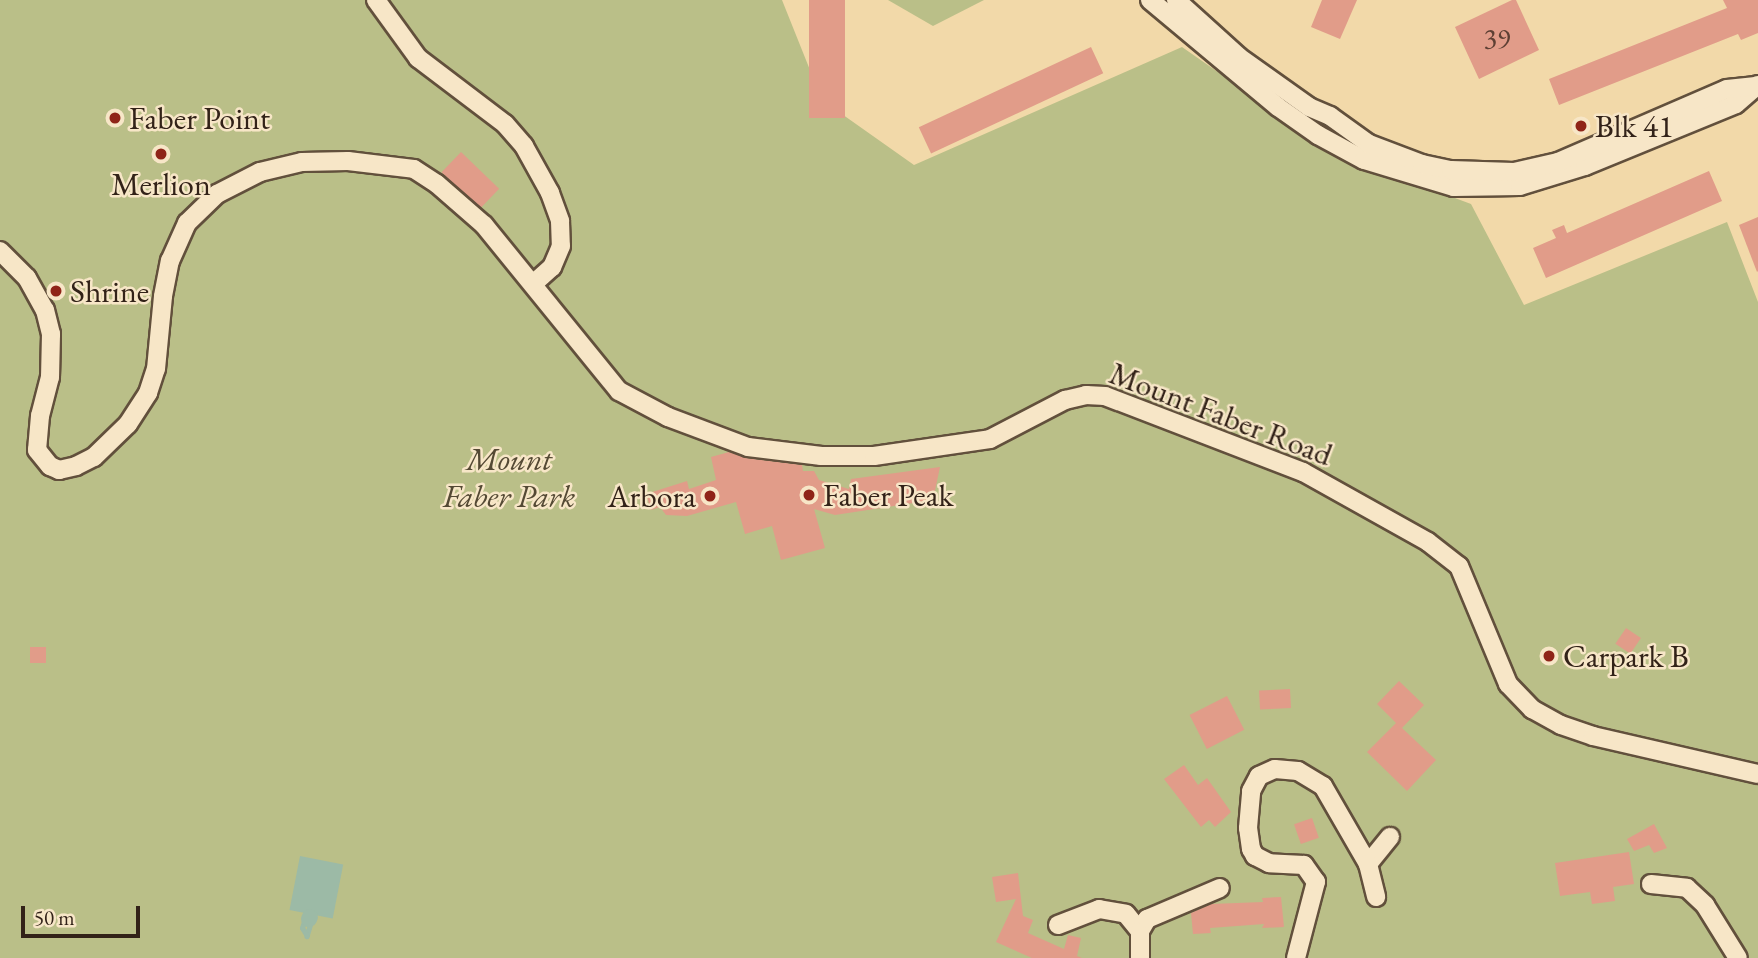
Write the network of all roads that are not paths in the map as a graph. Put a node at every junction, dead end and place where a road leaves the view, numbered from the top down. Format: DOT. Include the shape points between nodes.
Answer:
graph roads {
  1 [pos="376,0"];
  2 [pos="1150,0"];
  3 [pos="1176,0"];
  4 [pos="1757,85"];
  5 [pos="1330,117"];
  6 [pos="1318,135"];
  7 [pos="0,251"];
  8 [pos="534,283"];
  9 [pos="1758,774"];
  10 [pos="1390,837"];
  11 [pos="1368,864"];
  12 [pos="1651,884"];
  13 [pos="1220,888"];
  14 [pos="1376,897"];
  15 [pos="1058,925"];
  16 [pos="1139,931"];
  17 [pos="1140,958"];
  18 [pos="1296,958"];
  19 [pos="1738,958"];
  1 -- 8 [label="street" via="418,58 505,124 524,146 560,221 561,246 552,267"];
  2 -- 6 [label="street"];
  3 -- 5 [label="street" via="1261,74"];
  4 -- 5 [label="street" via="1727,89 1558,162 1514,172 1422,164 1369,144"];
  4 -- 6 [label="street" via="1736,104 1585,166 1520,186 1454,187 1364,160"];
  5 -- 6 [label="street"];
  7 -- 8 [label="street, Mount Faber Road" via="27,278 45,310 51,334 50,377 36,440 42,459 59,470 94,457 148,393 156,369 170,261 187,223 217,194 260,172 302,162 414,169 484,225"];
  8 -- 9 [label="street, Mount Faber Road" via="620,391 667,418 748,447 821,456 874,456 990,439 1065,400 1086,395 1127,403 1303,472 1428,542 1459,566 1508,684 1532,709 1593,736"];
  10 -- 11 [label="street"];
  11 -- 14 [label="street"];
  11 -- 18 [label="street" via="1331,798 1311,777 1275,769 1254,782 1248,828 1255,856 1269,863 1304,864 1316,882"];
  12 -- 19 [label="street" via="1687,888 1705,905"];
  13 -- 16 [label="street" via="1147,919"];
  15 -- 16 [label="street" via="1099,908 1113,909 1126,914"];
  16 -- 17 [label="street"];
}
